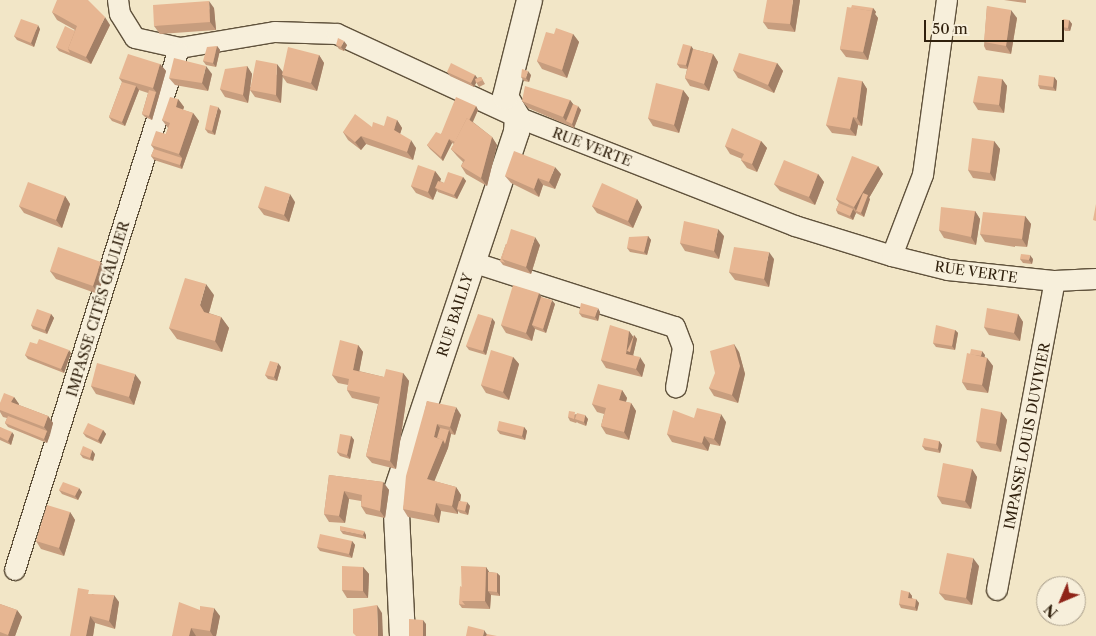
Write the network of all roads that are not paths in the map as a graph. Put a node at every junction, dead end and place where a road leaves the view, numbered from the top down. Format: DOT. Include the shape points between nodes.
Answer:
graph roads {
  1 [pos="118,0"];
  2 [pos="529,0"];
  3 [pos="947,0"];
  4 [pos="180,48"];
  5 [pos="517,117"];
  6 [pos="892,256"];
  7 [pos="472,262"];
  8 [pos="1096,279"];
  9 [pos="1055,281"];
  10 [pos="676,386"];
  11 [pos="15,570"];
  12 [pos="997,590"];
  13 [pos="402,636"];
  1 -- 4 [label="street, RUE VERTE" via="120,14 135,38"];
  2 -- 5 [label="street" via="505,96"];
  3 -- 6 [label="street" via="923,174"];
  4 -- 5 [label="street, RUE VERTE" via="275,32 338,34"];
  4 -- 11 [label="street, IMPASSE CITÉS GAULIER"];
  5 -- 6 [label="street, RUE VERTE" via="795,226"];
  5 -- 7 [label="street, RUE BAILLY"];
  6 -- 9 [label="street, RUE VERTE" via="948,270"];
  7 -- 10 [label="street" via="676,327 683,348"];
  7 -- 13 [label="street, RUE BAILLY" via="395,493"];
  8 -- 9 [label="street, RUE VERTE"];
  9 -- 12 [label="street, IMPASSE LOUIS DUVIVIER"];
}
